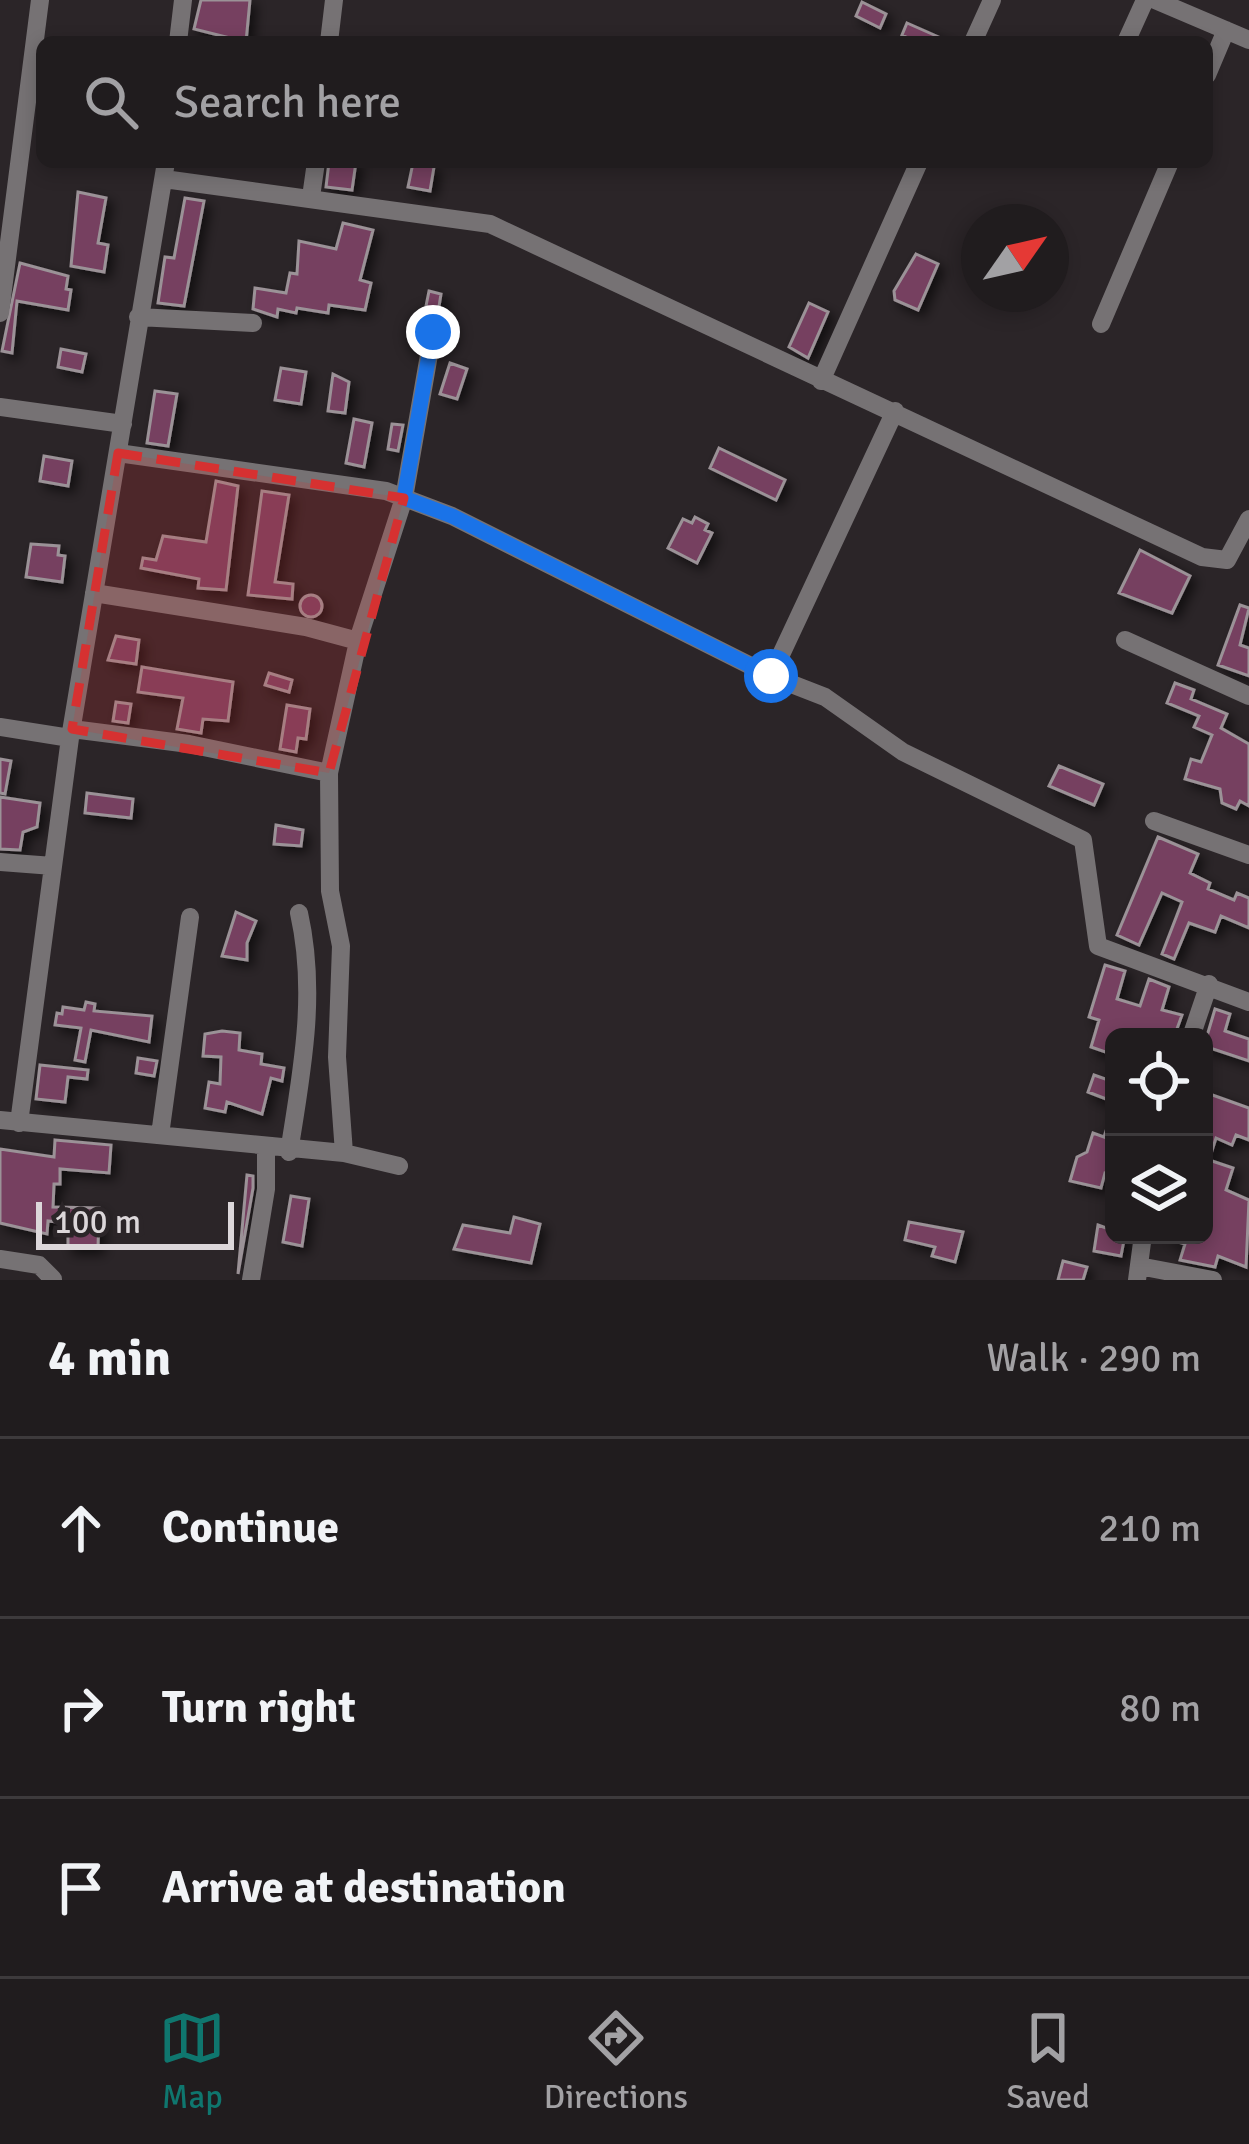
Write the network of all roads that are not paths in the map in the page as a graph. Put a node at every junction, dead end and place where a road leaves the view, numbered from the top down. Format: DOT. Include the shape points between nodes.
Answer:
graph roads {
  1 [pos="40,0"];
  2 [pos="183,0"];
  3 [pos="334,0"];
  4 [pos="992,0"];
  5 [pos="1145,0"];
  6 [pos="1155,0"];
  7 [pos="1226,30"];
  8 [pos="179,36"];
  9 [pos="330,36"];
  10 [pos="976,36"];
  11 [pos="1129,36"];
  12 [pos="1249,40"];
  13 [pos="1213,61"];
  14 [pos="315,168"];
  15 [pos="916,168"];
  16 [pos="1167,168"];
  17 [pos="165,170"];
  18 [pos="311,197"];
  19 [pos="0,313"];
  20 [pos="138,317"];
  21 [pos="253,322"];
  22 [pos="1101,324"];
  23 [pos="433,332"];
  24 [pos="820,381"];
  25 [pos="0,406"];
  26 [pos="895,411"];
  27 [pos="123,424"];
  28 [pos="118,453"];
  29 [pos="404,498"];
  30 [pos="1249,519"];
  31 [pos="94,592"];
  32 [pos="1125,640"];
  33 [pos="358,641"];
  34 [pos="771,676"];
  35 [pos="1249,696"];
  36 [pos="0,727"];
  37 [pos="71,733"];
  38 [pos="329,773"];
  39 [pos="1154,821"];
  40 [pos="1249,855"];
  41 [pos="0,862"];
  42 [pos="53,866"];
  43 [pos="299,913"];
  44 [pos="190,917"];
  45 [pos="1209,984"];
  46 [pos="1249,1002"];
  47 [pos="1194,1028"];
  48 [pos="10,1121"];
  49 [pos="160,1136"];
  50 [pos="266,1147"];
  51 [pos="289,1152"];
  52 [pos="344,1154"];
  53 [pos="399,1166"];
  54 [pos="0,1259"];
  55 [pos="1137,1273"];
  56 [pos="53,1279"];
  57 [pos="251,1280"];
  58 [pos="1214,1280"];
  1 -- 19 [label="street"];
  2 -- 8 [label="street"];
  3 -- 9 [label="street"];
  4 -- 10 [label="street"];
  5 -- 11 [label="street"];
  6 -- 7 [label="street"];
  7 -- 12 [label="street"];
  7 -- 13 [label="street"];
  14 -- 18 [label="street"];
  15 -- 24 [label="street"];
  16 -- 22 [label="street"];
  17 -- 18 [label="street"];
  17 -- 20 [label="street"];
  18 -- 24 [label="street" via="490,224"];
  20 -- 21 [label="street"];
  20 -- 27 [label="street"];
  23 -- 29 [label="street"];
  24 -- 26 [label="street"];
  25 -- 27 [label="street"];
  26 -- 30 [label="street" via="1216,562 1235,551"];
  26 -- 34 [label="street"];
  27 -- 28 [label="street"];
  28 -- 29 [label="street"];
  28 -- 31 [label="street"];
  29 -- 33 [label="street"];
  29 -- 34 [label="street"];
  31 -- 33 [label="street"];
  31 -- 37 [label="street"];
  32 -- 35 [label="street"];
  33 -- 38 [label="street"];
  34 -- 45 [label="street" via="825,697 903,752 1083,840 1098,946"];
  36 -- 37 [label="street"];
  37 -- 38 [label="street" via="209,748"];
  37 -- 42 [label="street"];
  38 -- 52 [label="street"];
  39 -- 40 [label="street"];
  41 -- 42 [label="street"];
  42 -- 48 [label="street"];
  43 -- 51 [label="street" via="308,1025"];
  44 -- 49 [label="street"];
  45 -- 46 [label="street"];
  45 -- 47 [label="street"];
  48 -- 49 [label="street"];
  49 -- 50 [label="street"];
  50 -- 51 [label="street"];
  50 -- 57 [label="street"];
  51 -- 52 [label="street"];
  52 -- 53 [label="street"];
  54 -- 56 [label="street" via="39,1265"];
  55 -- 58 [label="street"];
}
